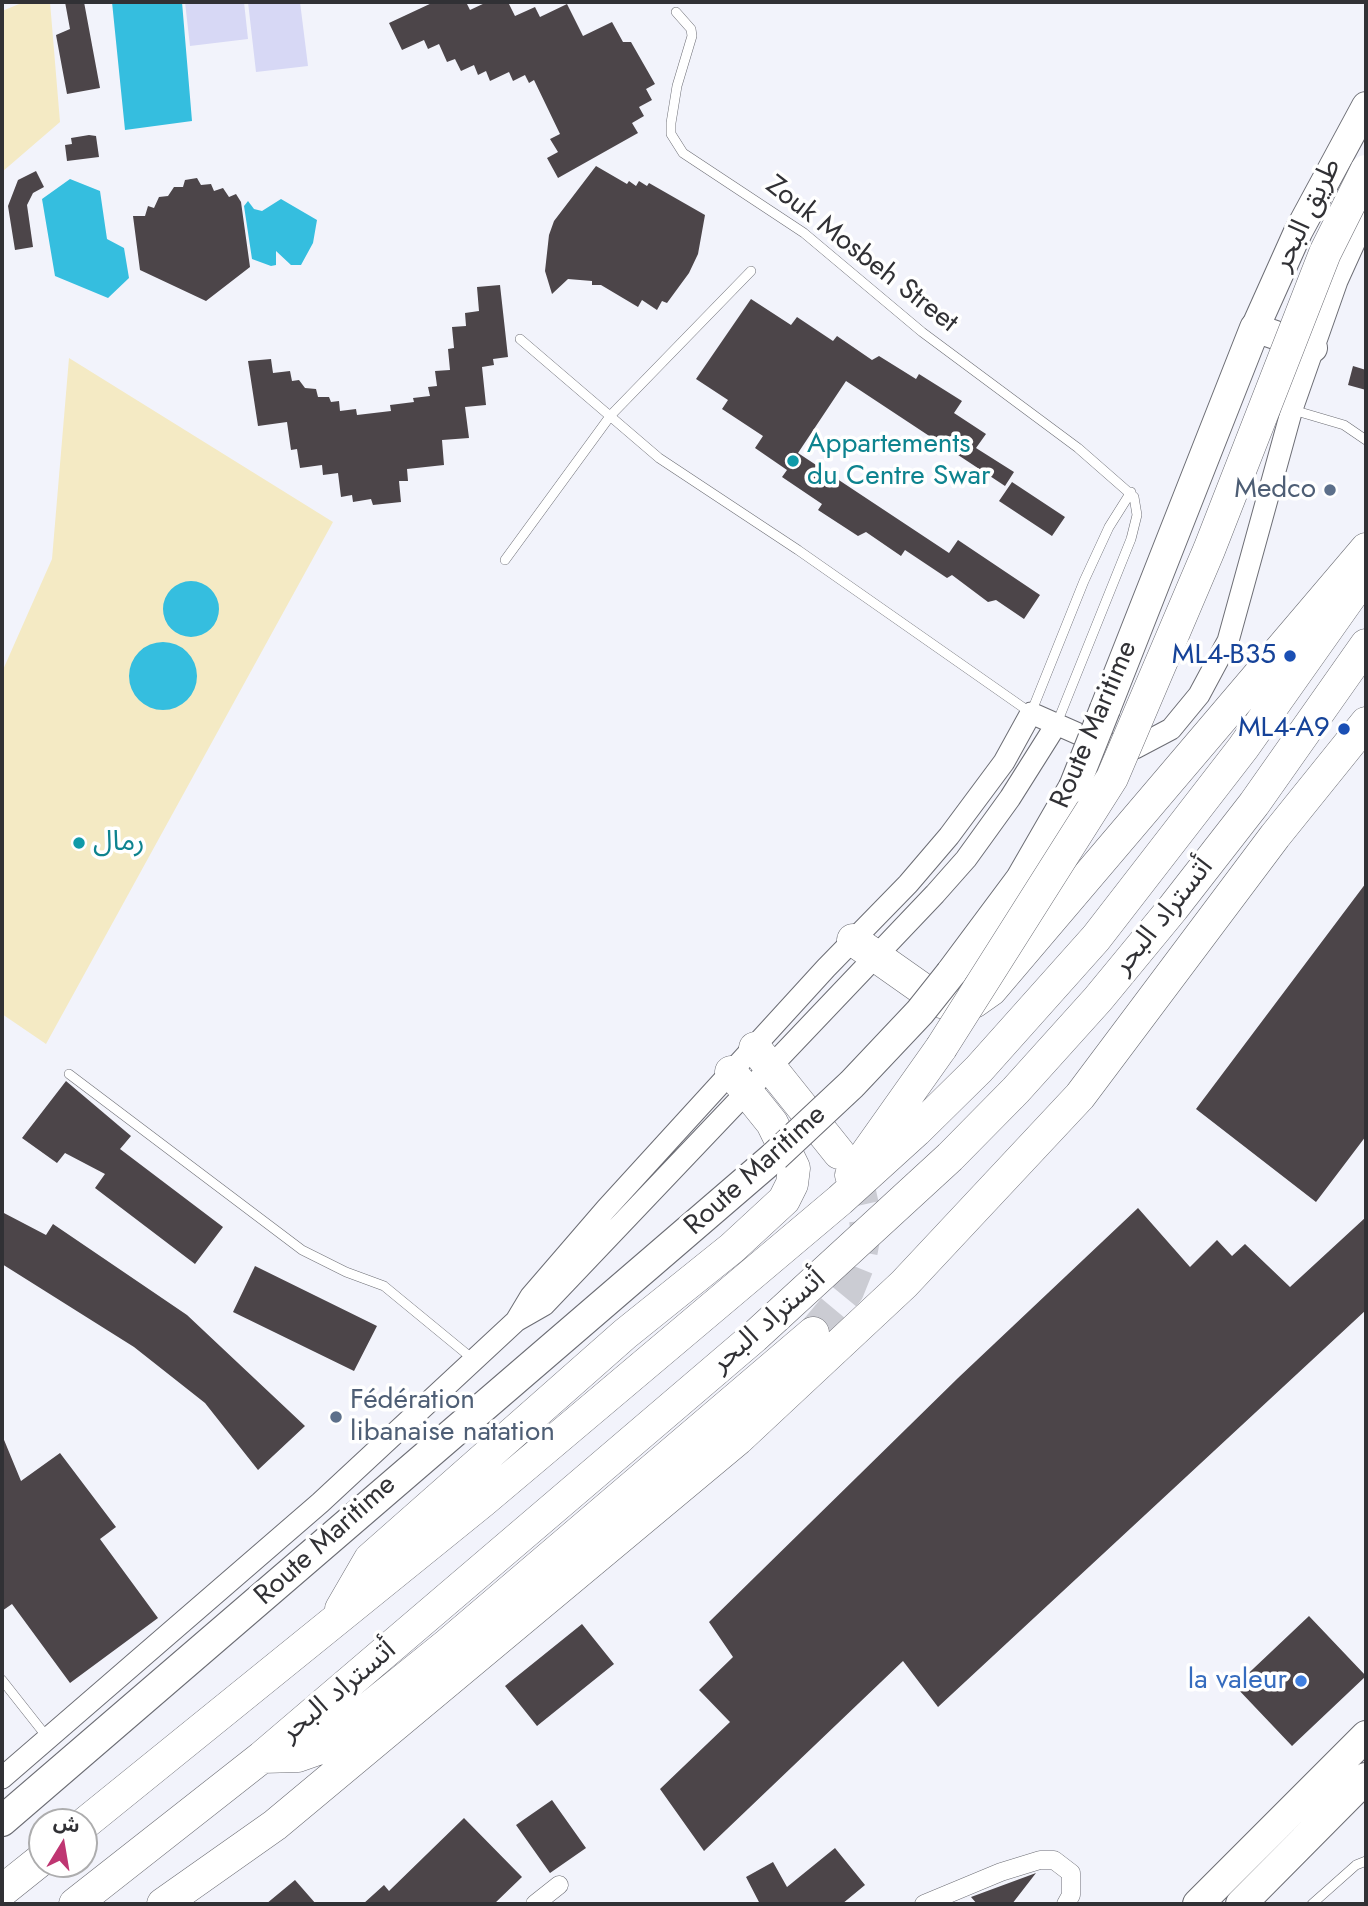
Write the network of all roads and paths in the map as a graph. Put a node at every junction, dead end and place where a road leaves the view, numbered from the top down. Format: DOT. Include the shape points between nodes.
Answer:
graph roads {
  1 [pos="676,12"];
  2 [pos="1366,106"];
  3 [pos="1366,171"];
  4 [pos="1366,217"];
  5 [pos="751,271"];
  6 [pos="1255,328"];
  7 [pos="520,339"];
  8 [pos="1313,348"];
  9 [pos="1292,410"];
  10 [pos="611,415"];
  11 [pos="1366,440"];
  12 [pos="1131,492"];
  13 [pos="1366,550"];
  14 [pos="505,560"];
  15 [pos="1366,575"];
  16 [pos="1366,645"];
  17 [pos="1366,699"];
  18 [pos="1031,713"];
  19 [pos="1366,723"];
  20 [pos="1056,725"];
  21 [pos="1254,804"];
  22 [pos="865,948"];
  23 [pos="764,1057"];
  24 [pos="69,1074"];
  25 [pos="739,1082"];
  26 [pos="839,1153"];
  27 [pos="840,1200"];
  28 [pos="813,1333"];
  29 [pos="474,1360"];
  30 [pos="336,1619"];
  31 [pos="2,1680"];
  32 [pos="1366,1735"];
  33 [pos="49,1738"];
  34 [pos="262,1757"];
  35 [pos="2,1778"];
  36 [pos="1366,1778"];
  37 [pos="98,1813"];
  38 [pos="2,1821"];
  39 [pos="1366,1861"];
  40 [pos="28,1870"];
  41 [pos="559,1885"];
  42 [pos="2,1891"];
  43 [pos="75,1904"];
  44 [pos="163,1904"];
  45 [pos="535,1904"];
  46 [pos="924,1904"];
  47 [pos="1066,1904"];
  48 [pos="1198,1904"];
  49 [pos="1241,1904"];
  50 [pos="1312,1904"];
  1 -- 12 [label="lane, Zouk Mosbeh Street" via="692,36 671,123 671,134 683,153 804,233 922,332"];
  2 -- 6 [label="main road, طريق البحر" via="1298,232"];
  3 -- 27 [label="highway, bridge" via="1325,253 1209,550 1112,778 941,1048 855,1165"];
  4 -- 8 [label="street"];
  5 -- 10 [label="lane"];
  6 -- 8 [label="main road"];
  6 -- 38 [label="highway, Route Maritime, bridge" via="1074,787 1021,879 920,1012 852,1084 708,1216 388,1485"];
  7 -- 10 [label="lane"];
  8 -- 9 [label="street"];
  9 -- 11 [label="lane" via="1344,425"];
  9 -- 20 [label="street" via="1228,640 1199,695 1171,729 1135,748 1099,743"];
  10 -- 14 [label="lane"];
  10 -- 18 [label="lane" via="660,457"];
  12 -- 18 [label="lane" via="1084,581"];
  12 -- 20 [label="lane" via="1137,514 1131,539"];
  13 -- 22 [label="highway" via="991,990 958,1007 941,1002"];
  15 -- 27 [label="highway, أتستراد البحر" via="1242,748 1096,938 979,1069"];
  16 -- 21 [label="highway, أتستراد البحر"];
  17 -- 21 [label="highway"];
  18 -- 20 [label="street"];
  18 -- 22 [label="street" via="1004,762 908,884"];
  19 -- 44 [label="highway" via="1080,1096 904,1284 718,1456 275,1825"];
  20 -- 22 [label="street" via="966,859"];
  21 -- 34 [label="highway, أتستراد البحر" via="1098,999 922,1184 754,1337"];
  22 -- 23 [label="street"];
  23 -- 25 [label="street"];
  23 -- 26 [label="highway"];
  24 -- 29 [label="lane" via="302,1250 384,1286"];
  25 -- 29 [label="street" via="606,1209 531,1296 516,1321"];
  25 -- 30 [label="highway" via="772,1123 794,1168 784,1200 370,1559"];
  27 -- 30 [label="highway, أتستراد البحر" via="484,1501"];
  28 -- 34 [label="highway" via="318,1749 299,1756"];
  29 -- 33 [label="street" via="320,1503"];
  30 -- 37 [label="highway, أتستراد البحر"];
  31 -- 33 [label="lane"];
  32 -- 48 [label="highway"];
  33 -- 35 [label="street"];
  34 -- 43 [label="highway, أتستراد البحر"];
  36 -- 49 [label="highway"];
  39 -- 50 [label="lane"];
  40 -- 42 [label="highway"];
  41 -- 45 [label="street"];
  46 -- 47 [label="street" via="1040,1860 1054,1860 1071,1873 1071,1895"];
}
